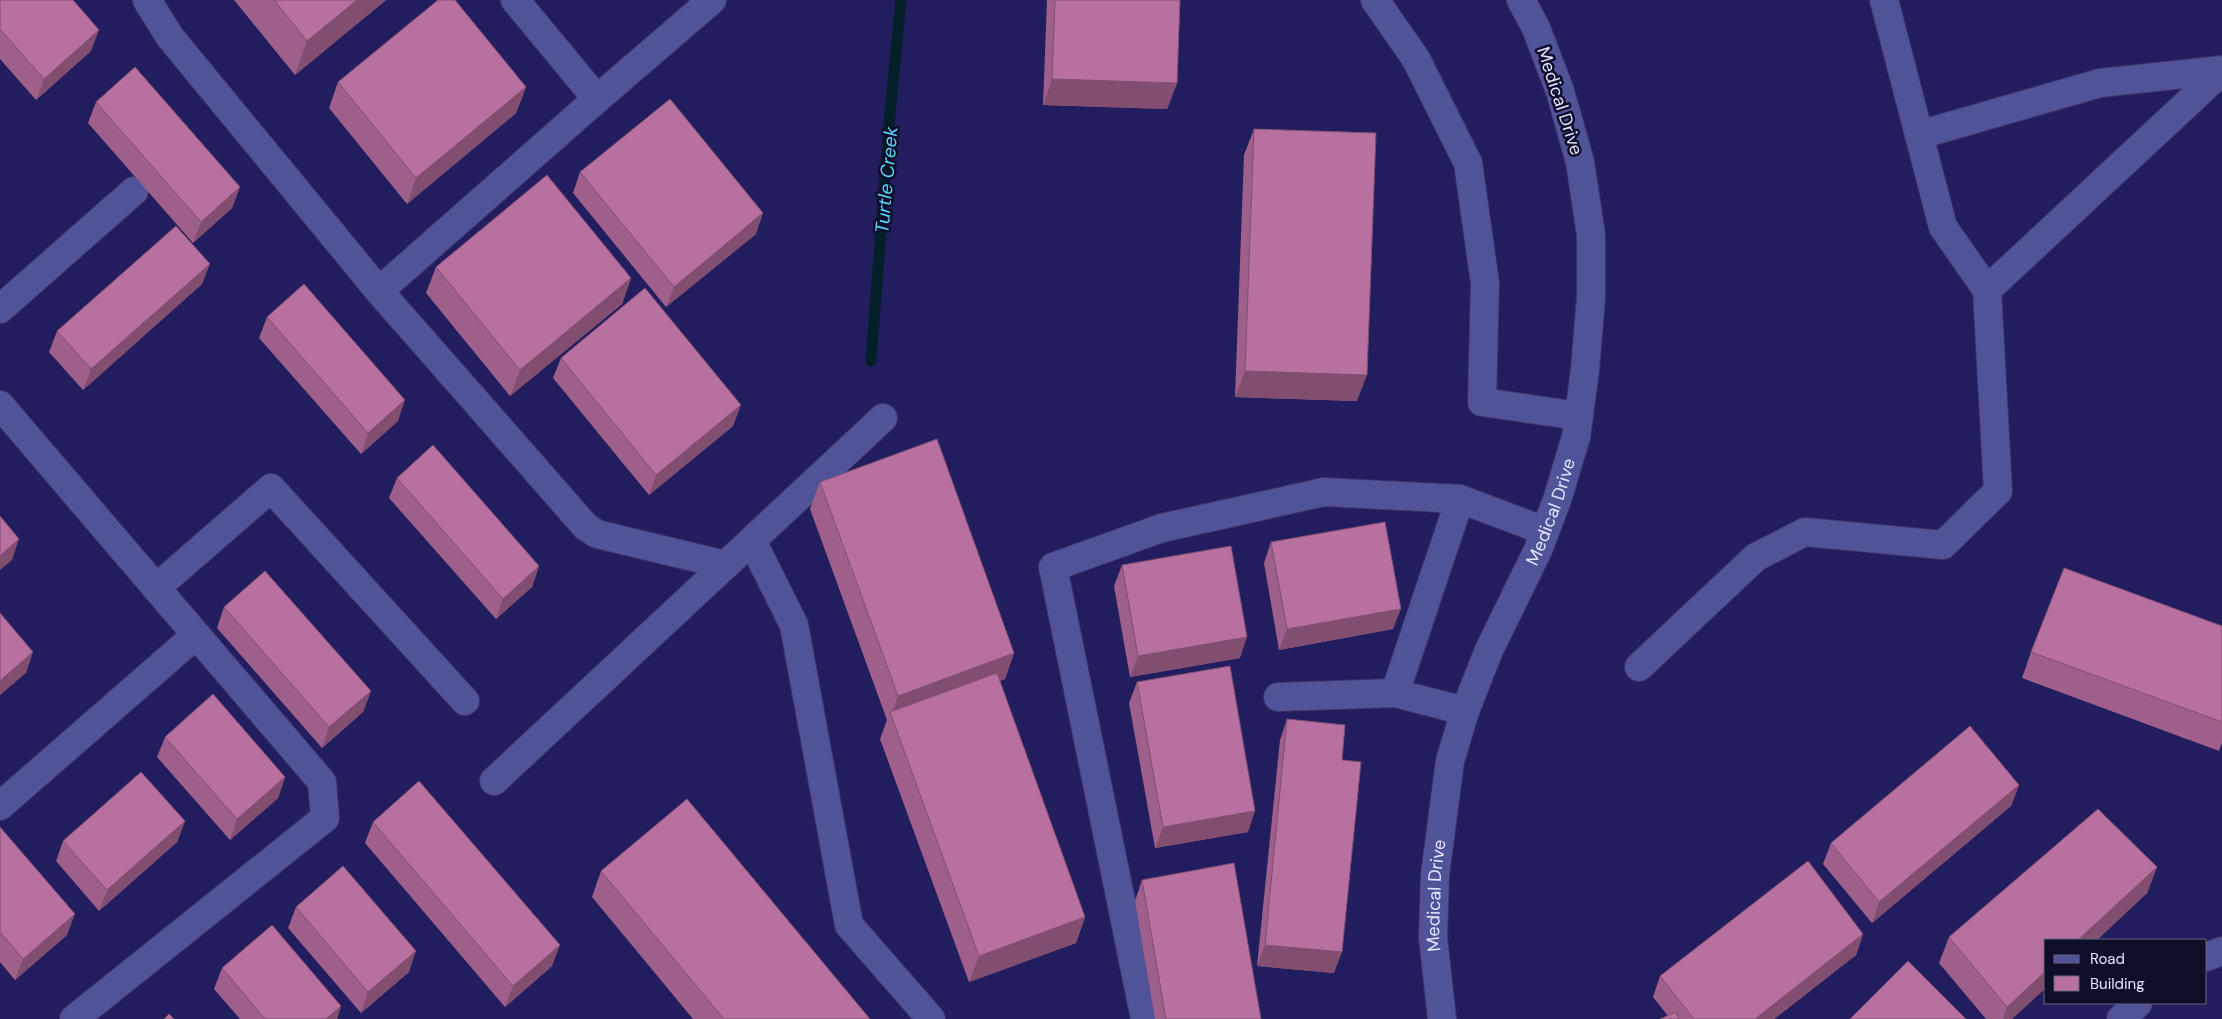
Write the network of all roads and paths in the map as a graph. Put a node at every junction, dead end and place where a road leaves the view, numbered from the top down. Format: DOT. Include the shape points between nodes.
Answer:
graph roads {
  1 [pos="147,0"];
  2 [pos="516,0"];
  3 [pos="712,0"];
  4 [pos="1375,0"];
  5 [pos="1521,0"];
  6 [pos="1884,0"];
  7 [pos="2222,70"];
  8 [pos="597,98"];
  9 [pos="1919,135"];
  10 [pos="134,191"];
  11 [pos="1987,290"];
  12 [pos="379,291"];
  13 [pos="0,309"];
  14 [pos="1,409"];
  15 [pos="1579,416"];
  16 [pos="883,418"];
  17 [pos="1460,500"];
  18 [pos="1545,531"];
  19 [pos="752,541"];
  20 [pos="726,564"];
  21 [pos="156,588"];
  22 [pos="196,635"];
  23 [pos="1638,667"];
  24 [pos="1394,693"];
  25 [pos="1278,697"];
  26 [pos="465,701"];
  27 [pos="1465,711"];
  28 [pos="494,781"];
  29 [pos="0,806"];
  30 [pos="2222,951"];
  31 [pos="2207,957"];
  32 [pos="2137,1004"];
  33 [pos="74,1019"];
  34 [pos="930,1019"];
  35 [pos="1144,1019"];
  36 [pos="1442,1019"];
  37 [pos="2121,1019"];
  1 -- 12 [label="street" via="170,37"];
  2 -- 8 [label="street"];
  3 -- 8 [label="street"];
  4 -- 15 [label="street" via="1416,59 1468,163 1485,283 1482,402"];
  5 -- 15 [label="street, Medical Drive" via="1536,28 1560,91 1580,162 1590,226 1591,297"];
  6 -- 9 [label="street"];
  7 -- 9 [label="street" via="2100,83"];
  7 -- 11 [label="street"];
  8 -- 12 [label="street"];
  9 -- 11 [label="street" via="1943,227"];
  10 -- 13 [label="street"];
  11 -- 23 [label="street" via="1998,492 1943,545 1805,532 1756,557"];
  12 -- 20 [label="street" via="586,528 597,534"];
  14 -- 21 [label="street"];
  15 -- 18 [label="street, Medical Drive" via="1576,437"];
  16 -- 19 [label="street"];
  17 -- 18 [label="street"];
  17 -- 24 [label="street"];
  17 -- 35 [label="street" via="1324,492 1162,528 1053,567"];
  18 -- 27 [label="street, Medical Drive" via="1489,650"];
  19 -- 20 [label="street"];
  19 -- 34 [label="street" via="794,624 849,925"];
  20 -- 28 [label="street"];
  21 -- 22 [label="street"];
  21 -- 26 [label="street" via="271,488"];
  22 -- 29 [label="street"];
  22 -- 33 [label="street" via="322,782 324,818"];
  24 -- 25 [label="street"];
  24 -- 27 [label="street"];
  27 -- 36 [label="street, Medical Drive" via="1450,761 1435,876 1434,937"];
  30 -- 31 [label="street"];
  32 -- 37 [label="street"];
}
